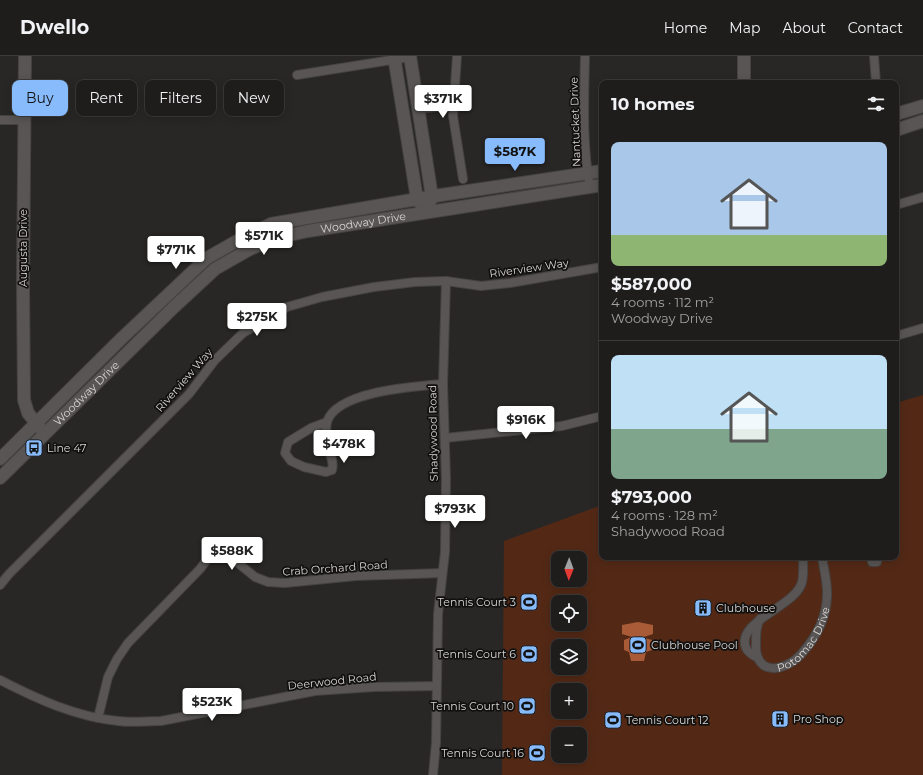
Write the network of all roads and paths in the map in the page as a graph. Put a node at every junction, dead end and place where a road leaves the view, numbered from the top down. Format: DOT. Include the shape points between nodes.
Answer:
graph roads {
  1 [pos="25,56"];
  2 [pos="457,56"];
  3 [pos="585,56"];
  4 [pos="744,56"];
  5 [pos="874,56"];
  6 [pos="410,57"];
  7 [pos="394,58"];
  8 [pos="297,76"];
  9 [pos="744,80"];
  10 [pos="876,80"];
  11 [pos="453,105"];
  12 [pos="923,106"];
  13 [pos="419,109"];
  14 [pos="899,113"];
  15 [pos="0,120"];
  16 [pos="25,120"];
  17 [pos="923,121"];
  18 [pos="899,129"];
  19 [pos="599,172"];
  20 [pos="588,174"];
  21 [pos="463,179"];
  22 [pos="596,186"];
  23 [pos="432,197"];
  24 [pos="923,197"];
  25 [pos="417,199"];
  26 [pos="899,204"];
  27 [pos="425,212"];
  28 [pos="306,217"];
  29 [pos="308,231"];
  30 [pos="599,268"];
  31 [pos="446,281"];
  32 [pos="923,328"];
  33 [pos="899,335"];
  34 [pos="122,338"];
  35 [pos="131,349"];
  36 [pos="443,384"];
  37 [pos="599,417"];
  38 [pos="327,422"];
  39 [pos="36,423"];
  40 [pos="44,433"];
  41 [pos="445,438"];
  42 [pos="0,459"];
  43 [pos="0,478"];
  44 [pos="803,560"];
  45 [pos="822,560"];
  46 [pos="872,560"];
  47 [pos="878,560"];
  48 [pos="442,573"];
  49 [pos="0,585"];
  50 [pos="0,680"];
  51 [pos="436,686"];
  52 [pos="98,718"];
  53 [pos="432,775"];
  1 -- 16 [label="main road, Augusta Drive"];
  2 -- 11 [label="street"];
  3 -- 20 [label="street, Nantucket Drive" via="584,133"];
  4 -- 9 [label="main road"];
  5 -- 10 [label="street"];
  6 -- 7 [label="street"];
  6 -- 13 [label="main road"];
  7 -- 8 [label="street"];
  7 -- 25 [label="main road"];
  11 -- 13 [label="street"];
  11 -- 21 [label="street" via="454,128"];
  12 -- 14 [label="main road"];
  13 -- 23 [label="main road"];
  15 -- 16 [label="street"];
  16 -- 39 [label="main road, Augusta Drive" via="24,400 28,413"];
  17 -- 18 [label="main road"];
  19 -- 20 [label="main road, Woodway Drive"];
  20 -- 22 [label="street, Nantucket Drive"];
  20 -- 23 [label="main road, Woodway Drive"];
  22 -- 27 [label="main road, Woodway Drive"];
  23 -- 25 [label="main road, Woodway Drive"];
  23 -- 27 [label="main road"];
  24 -- 26 [label="street"];
  25 -- 27 [label="main road"];
  25 -- 28 [label="main road, Woodway Drive"];
  27 -- 29 [label="main road, Woodway Drive"];
  28 -- 29 [label="main road"];
  28 -- 34 [label="main road, Woodway Drive" via="271,224 206,258"];
  29 -- 35 [label="main road, Woodway Drive" via="276,238 250,248 215,269"];
  30 -- 31 [label="street, Riverview Way" via="481,286"];
  31 -- 36 [label="street, Shadywood Road"];
  31 -- 49 [label="street, Riverview Way" via="374,287 322,297 287,307 243,333 215,360 189,394"];
  32 -- 33 [label="street"];
  34 -- 35 [label="main road"];
  34 -- 39 [label="main road, Woodway Drive"];
  35 -- 40 [label="main road, Woodway Drive"];
  36 -- 38 [label="street" via="401,388 348,401 332,413"];
  36 -- 41 [label="street, Shadywood Road"];
  37 -- 41 [label="street" via="562,426"];
  38 -- 38 [label="street" via="288,442 285,453 291,461 326,472 332,470 334,464 327,443"];
  39 -- 40 [label="main road, Augusta Drive"];
  39 -- 42 [label="main road, Woodway Drive"];
  40 -- 43 [label="main road, Woodway Drive"];
  41 -- 48 [label="street, Shadywood Road" via="445,552"];
  44 -- 45 [label="street, Potomac Drive" via="802,582 794,595 760,619 756,627 755,649 764,666 776,669 788,665 803,653 817,633 827,596"];
  46 -- 47 [label="street" via="878,562"];
  48 -- 51 [label="street, Shadywood Road"];
  48 -- 52 [label="street, Crab Orchard Road" via="268,582 254,577 217,546 200,569 128,643 108,677"];
  50 -- 52 [label="street, Deerwood Road" via="59,707"];
  51 -- 52 [label="street, Deerwood Road" via="374,687 315,692 160,721 136,722"];
  51 -- 53 [label="street, Shadywood Road" via="436,743"];
}
